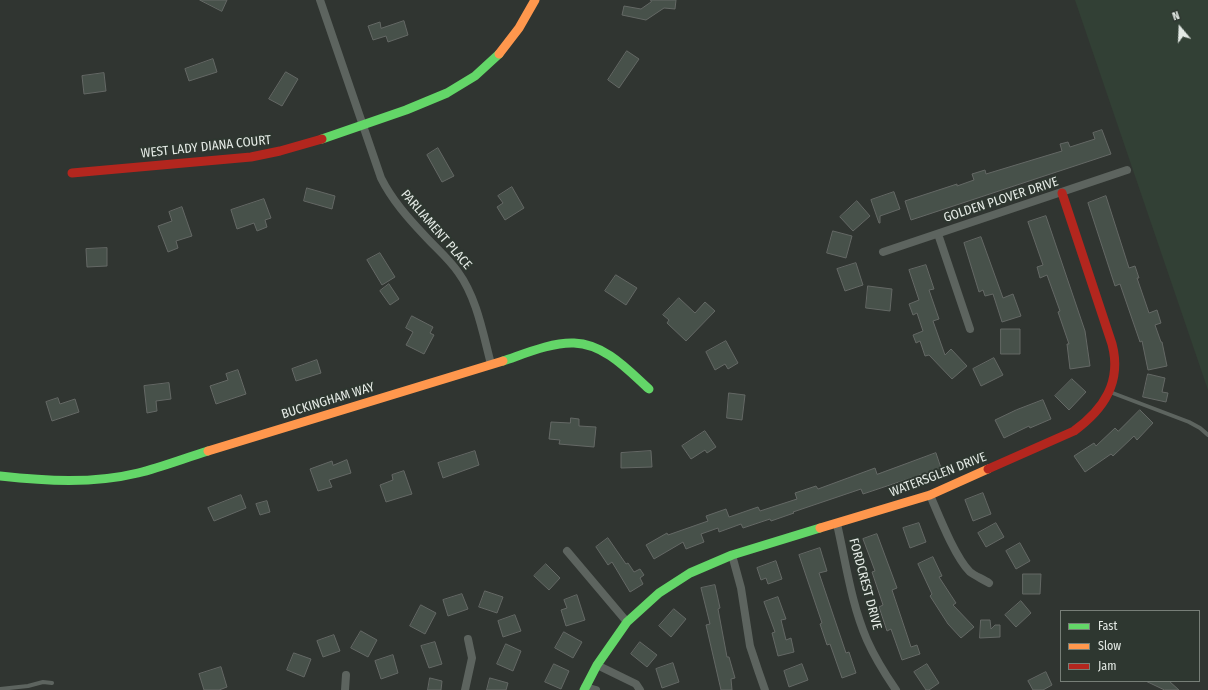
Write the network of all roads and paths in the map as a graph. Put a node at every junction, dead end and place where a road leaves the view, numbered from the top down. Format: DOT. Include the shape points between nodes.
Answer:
graph roads {
  1 [pos="320,0"];
  2 [pos="535,0"];
  3 [pos="363,125"];
  4 [pos="1127,170"];
  5 [pos="72,173"];
  6 [pos="1062,193"];
  7 [pos="938,234"];
  8 [pos="883,252"];
  9 [pos="970,329"];
  10 [pos="491,364"];
  11 [pos="649,389"];
  12 [pos="1110,392"];
  13 [pos="1208,435"];
  14 [pos="0,476"];
  15 [pos="930,495"];
  16 [pos="837,524"];
  17 [pos="567,551"];
  18 [pos="732,555"];
  19 [pos="989,583"];
  20 [pos="627,622"];
  21 [pos="468,639"];
  22 [pos="596,665"];
  23 [pos="346,675"];
  24 [pos="52,683"];
  25 [pos="584,688"];
  26 [pos="0,689"];
  27 [pos="345,690"];
  28 [pos="465,690"];
  29 [pos="596,690"];
  30 [pos="640,690"];
  31 [pos="766,690"];
  32 [pos="896,690"];
  1 -- 3 [label="street, PARLIAMENT PLACE"];
  2 -- 3 [label="street, WEST LADY DIANA COURT" via="513,38 465,83 429,102"];
  3 -- 5 [label="street, WEST LADY DIANA COURT" via="304,146 264,155"];
  3 -- 10 [label="street, PARLIAMENT PLACE" via="389,194 442,253 467,286"];
  4 -- 6 [label="street, GOLDEN PLOVER DRIVE"];
  6 -- 7 [label="street, GOLDEN PLOVER DRIVE"];
  6 -- 12 [label="street, WATERSGLEN DRIVE" via="1114,354"];
  7 -- 8 [label="street, GOLDEN PLOVER DRIVE"];
  7 -- 9 [label="street"];
  10 -- 11 [label="street, BUCKINGHAM WAY" via="555,346 575,343 588,345 614,359"];
  10 -- 14 [label="street, BUCKINGHAM WAY" via="137,473 74,481"];
  12 -- 13 [label="lane" via="1189,422"];
  12 -- 15 [label="street, WATERSGLEN DRIVE" via="1100,410 1074,431"];
  15 -- 16 [label="street, WATERSGLEN DRIVE"];
  15 -- 19 [label="street" via="964,565"];
  16 -- 18 [label="street, WATERSGLEN DRIVE"];
  16 -- 32 [label="street, FORDCREST DRIVE" via="860,622 877,660"];
  17 -- 20 [label="street"];
  18 -- 20 [label="street, WATERSGLEN DRIVE" via="671,584"];
  18 -- 31 [label="street" via="741,588 750,646"];
  20 -- 22 [label="street, WATERSGLEN DRIVE"];
  21 -- 28 [label="street" via="472,658"];
  22 -- 25 [label="street, WATERSGLEN DRIVE"];
  22 -- 30 [label="street" via="636,684"];
  23 -- 27 [label="street"];
  24 -- 26 [label="lane" via="43,682"];
  25 -- 29 [label="street"];
}
